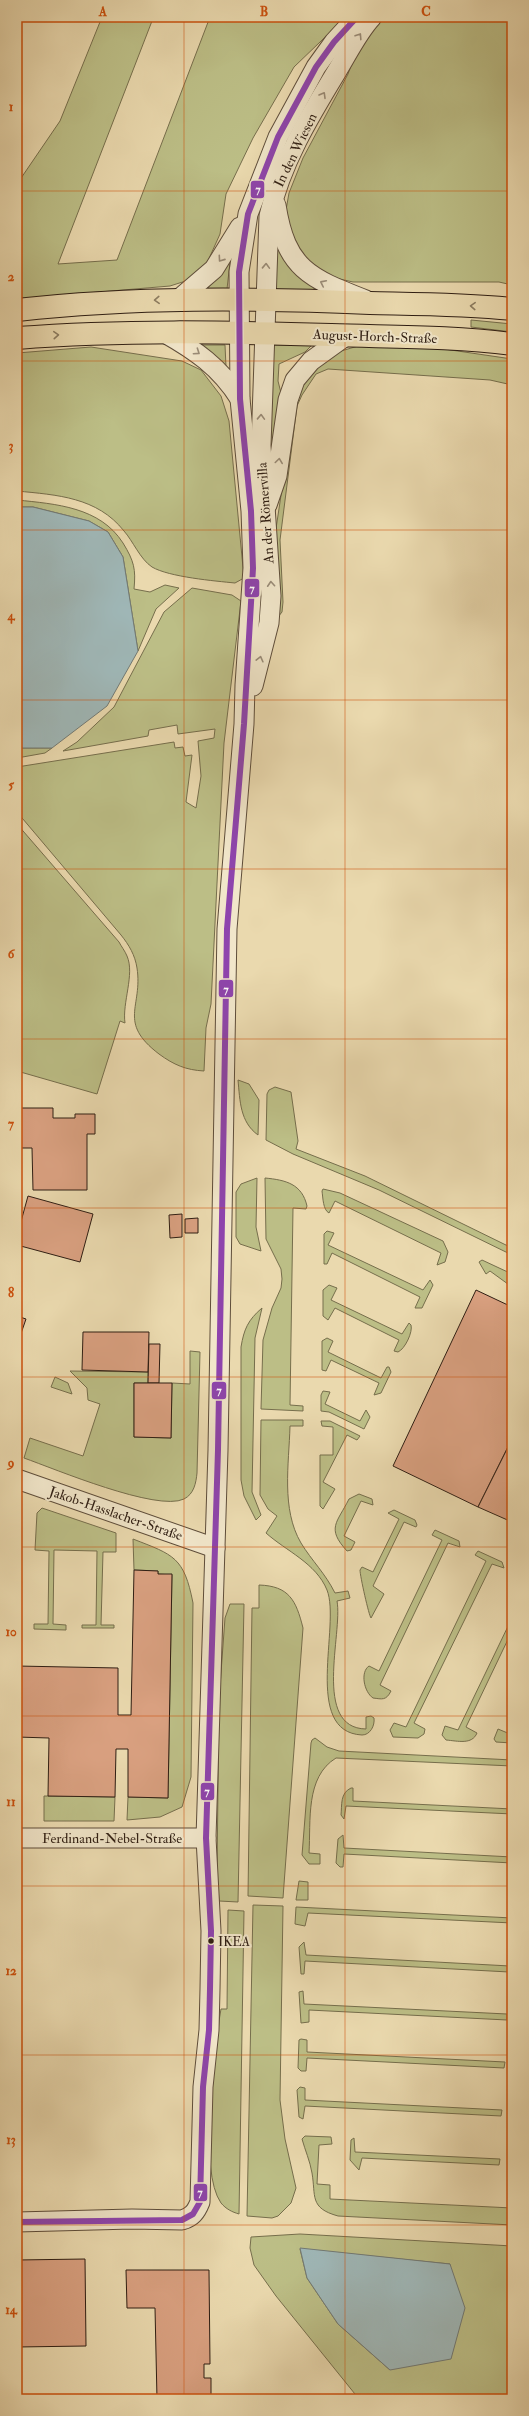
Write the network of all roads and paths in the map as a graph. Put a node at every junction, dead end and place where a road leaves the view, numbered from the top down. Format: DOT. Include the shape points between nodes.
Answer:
graph roads {
  1 [pos="356,17"];
  2 [pos="372,17"];
  3 [pos="274,193"];
  4 [pos="248,214"];
  5 [pos="179,299"];
  6 [pos="238,299"];
  7 [pos="265,300"];
  8 [pos="372,303"];
  9 [pos="512,309"];
  10 [pos="17,310"];
  11 [pos="163,332"];
  12 [pos="238,332"];
  13 [pos="264,333"];
  14 [pos="347,335"];
  15 [pos="17,338"];
  16 [pos="512,344"];
  17 [pos="240,399"];
  18 [pos="264,512"];
  19 [pos="244,724"];
  20 [pos="17,1479"];
  21 [pos="215,1548"];
  22 [pos="17,1838"];
  23 [pos="206,1838"];
  24 [pos="17,2222"];
  1 -- 4 [label="street, In den Wiesen" via="326,52 299,97 269,158"];
  3 -- 2 [label="street, In den Wiesen, one-way" via="294,147 324,93"];
  7 -- 3 [label="street, In den Wiesen, one-way" via="267,232"];
  8 -- 3 [label="street, one-way" via="318,280 297,264 283,240"];
  4 -- 5 [label="street, one-way" via="221,260 205,278"];
  4 -- 6 [label="street, In den Wiesen" via="240,253"];
  5 -- 6 [label="main road"];
  5 -- 10 [label="main road, one-way"];
  6 -- 7 [label="main road"];
  6 -- 12 [label="street, In den Wiesen"];
  7 -- 8 [label="main road"];
  7 -- 13 [label="street, An der Römervilla"];
  9 -- 8 [label="main road, one-way"];
  11 -- 12 [label="main road, August-Horch-Straße"];
  15 -- 11 [label="main road, August-Horch-Straße, one-way"];
  11 -- 17 [label="street, one-way" via="206,358 228,380"];
  12 -- 13 [label="main road, August-Horch-Straße"];
  12 -- 17 [label="street, An der Römervilla"];
  13 -- 14 [label="main road, August-Horch-Straße"];
  18 -- 13 [label="street, An der Römervilla, one-way" via="261,446"];
  14 -- 16 [label="main road, August-Horch-Straße" via="462,339"];
  18 -- 14 [label="street, one-way" via="277,476 288,400 295,380 315,358"];
  17 -- 19 [label="street, An der Römervilla" via="253,553 253,592 244,685"];
  19 -- 18 [label="street, An der Römervilla, one-way" via="266,638 271,606"];
  19 -- 21 [label="street, An der Römervilla" via="227,929"];
  20 -- 21 [label="street, Jakob-Hasslacher-Straße"];
  21 -- 23 [label="street, An der Römervilla"];
  22 -- 23 [label="street, Ferdinand-Nebel-Straße"];
  23 -- 24 [label="street, An der Römervilla" via="211,1931 209,2030 203,2087 200,2202 195,2213 182,2220"];
}
